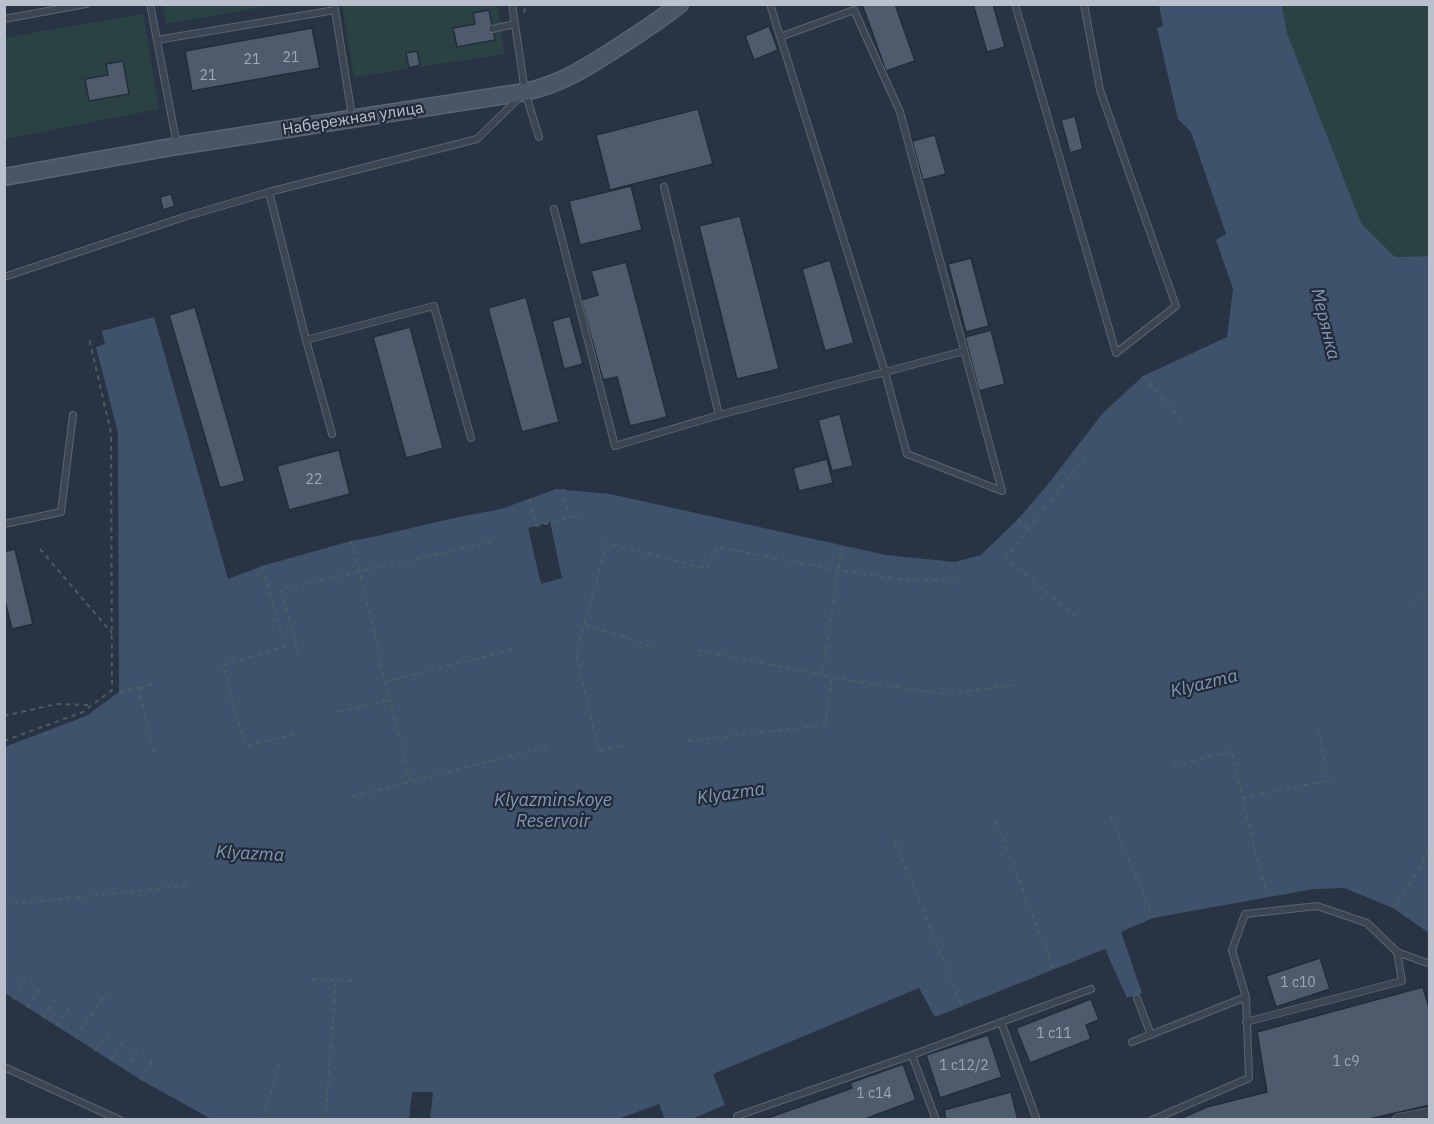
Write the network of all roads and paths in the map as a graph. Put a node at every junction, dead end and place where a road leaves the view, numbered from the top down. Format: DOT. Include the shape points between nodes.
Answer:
graph roads {
  1 [pos="86,4"];
  2 [pos="150,4"];
  3 [pos="512,4"];
  4 [pos="680,4"];
  5 [pos="770,4"];
  6 [pos="1015,4"];
  7 [pos="1084,4"];
  8 [pos="334,7"];
  9 [pos="4,19"];
  10 [pos="515,24"];
  11 [pos="492,29"];
  12 [pos="780,37"];
  13 [pos="157,40"];
  14 [pos="525,92"];
  15 [pos="352,119"];
  16 [pos="539,137"];
  17 [pos="177,146"];
  18 [pos="4,177"];
  19 [pos="664,187"];
  20 [pos="269,192"];
  21 [pos="554,209"];
  22 [pos="4,277"];
  23 [pos="89,338"];
  24 [pos="306,340"];
  25 [pos="964,351"];
  26 [pos="885,372"];
  27 [pos="1143,376"];
  28 [pos="73,415"];
  29 [pos="719,415"];
  30 [pos="1180,419"];
  31 [pos="332,434"];
  32 [pos="471,438"];
  33 [pos="1085,457"];
  34 [pos="563,489"];
  35 [pos="530,499"];
  36 [pos="581,515"];
  37 [pos="569,518"];
  38 [pos="1018,519"];
  39 [pos="4,524"];
  40 [pos="1029,529"];
  41 [pos="351,541"];
  42 [pos="495,541"];
  43 [pos="842,546"];
  44 [pos="40,549"];
  45 [pos="262,566"];
  46 [pos="838,570"];
  47 [pos="360,572"];
  48 [pos="954,581"];
  49 [pos="1430,595"];
  50 [pos="1414,601"];
  51 [pos="1076,617"];
  52 [pos="585,624"];
  53 [pos="112,633"];
  54 [pos="514,649"];
  55 [pos="663,650"];
  56 [pos="698,650"];
  57 [pos="299,655"];
  58 [pos="822,675"];
  59 [pos="832,678"];
  60 [pos="385,682"];
  61 [pos="156,683"];
  62 [pos="1015,684"];
  63 [pos="138,688"];
  64 [pos="119,692"];
  65 [pos="390,700"];
  66 [pos="92,705"];
  67 [pos="339,712"];
  68 [pos="4,716"];
  69 [pos="1317,728"];
  70 [pos="296,734"];
  71 [pos="4,741"];
  72 [pos="688,741"];
  73 [pos="549,746"];
  74 [pos="621,746"];
  75 [pos="155,754"];
  76 [pos="1173,766"];
  77 [pos="411,782"];
  78 [pos="351,797"];
  79 [pos="1242,798"];
  80 [pos="1111,816"];
  81 [pos="996,821"];
  82 [pos="895,841"];
  83 [pos="1430,851"];
  84 [pos="192,885"];
  85 [pos="1267,896"];
  86 [pos="4,905"];
  87 [pos="1393,908"];
  88 [pos="1153,918"];
  89 [pos="1397,952"];
  90 [pos="1430,964"];
  91 [pos="10,970"];
  92 [pos="1054,970"];
  93 [pos="4,979"];
  94 [pos="26,979"];
  95 [pos="312,979"];
  96 [pos="336,980"];
  97 [pos="355,981"];
  98 [pos="39,989"];
  99 [pos="1091,989"];
  100 [pos="107,992"];
  101 [pos="1245,997"];
  102 [pos="14,999"];
  103 [pos="55,999"];
  104 [pos="1137,999"];
  105 [pos="70,1005"];
  106 [pos="962,1005"];
  107 [pos="27,1008"];
  108 [pos="43,1018"];
  109 [pos="1001,1022"];
  110 [pos="1246,1022"];
  111 [pos="57,1026"];
  112 [pos="108,1033"];
  113 [pos="1151,1035"];
  114 [pos="75,1038"];
  115 [pos="123,1042"];
  116 [pos="1132,1042"];
  117 [pos="138,1049"];
  118 [pos="95,1051"];
  119 [pos="912,1055"];
  120 [pos="111,1061"];
  121 [pos="152,1061"];
  122 [pos="280,1062"];
  123 [pos="4,1067"];
  124 [pos="126,1070"];
  125 [pos="141,1080"];
  126 [pos="1430,1114"];
  127 [pos="120,1119"];
  128 [pos="263,1119"];
  129 [pos="325,1119"];
  130 [pos="737,1119"];
  131 [pos="936,1119"];
  132 [pos="1037,1119"];
  133 [pos="1152,1119"];
  134 [pos="1399,1119"];
  1 -- 9 [label="lane"];
  2 -- 13 [label="lane"];
  3 -- 10 [label="lane"];
  4 -- 14 [label="street, Набережная улица" via="589,66 559,82"];
  5 -- 12 [label="lane"];
  6 -- 7 [label="lane" via="1116,353 1176,306 1100,90"];
  8 -- 13 [label="lane"];
  8 -- 15 [label="lane"];
  10 -- 11 [label="lane"];
  10 -- 14 [label="lane"];
  12 -- 25 [label="lane" via="854,9 900,112"];
  12 -- 26 [label="lane"];
  13 -- 17 [label="lane"];
  14 -- 15 [label="street, Набережная улица"];
  14 -- 16 [label="lane"];
  14 -- 20 [label="lane" via="477,139"];
  15 -- 17 [label="street, Набережная улица"];
  17 -- 18 [label="street, Набережная улица"];
  19 -- 29 [label="lane"];
  20 -- 22 [label="lane"];
  20 -- 24 [label="lane"];
  21 -- 29 [label="lane" via="615,446"];
  23 -- 53 [label="path" via="111,433"];
  24 -- 31 [label="lane"];
  24 -- 32 [label="lane" via="434,306"];
  25 -- 26 [label="lane"];
  25 -- 26 [label="lane" via="1002,491 907,454"];
  26 -- 29 [label="lane"];
  27 -- 30 [label="path"];
  28 -- 39 [label="lane" via="61,512"];
  33 -- 40 [label="path"];
  34 -- 37 [label="path"];
  35 -- 37 [label="path" via="536,526"];
  36 -- 37 [label="path"];
  38 -- 40 [label="path"];
  40 -- 51 [label="path" via="1006,558"];
  41 -- 47 [label="path"];
  42 -- 47 [label="path"];
  43 -- 46 [label="path"];
  44 -- 53 [label="path"];
  45 -- 70 [label="path" via="285,646 223,665 245,746"];
  46 -- 48 [label="path" via="899,579"];
  46 -- 52 [label="path" via="716,547 708,569 607,543"];
  46 -- 58 [label="path"];
  47 -- 57 [label="path" via="281,590"];
  47 -- 60 [label="path"];
  49 -- 50 [label="path"];
  52 -- 55 [label="path"];
  52 -- 74 [label="path" via="576,654 598,752"];
  53 -- 66 [label="path" via="112,690"];
  54 -- 60 [label="path"];
  56 -- 58 [label="path"];
  58 -- 59 [label="path"];
  59 -- 62 [label="path" via="946,694"];
  59 -- 72 [label="path" via="825,725"];
  60 -- 65 [label="path"];
  61 -- 63 [label="path"];
  63 -- 64 [label="path"];
  63 -- 75 [label="path"];
  65 -- 67 [label="path"];
  65 -- 77 [label="path"];
  66 -- 68 [label="path" via="56,704"];
  66 -- 71 [label="path" via="83,712"];
  69 -- 79 [label="path" via="1329,780"];
  73 -- 77 [label="path"];
  76 -- 79 [label="path" via="1232,751"];
  77 -- 78 [label="path"];
  79 -- 85 [label="path"];
  80 -- 88 [label="path"];
  81 -- 92 [label="path"];
  82 -- 106 [label="path"];
  83 -- 87 [label="path"];
  84 -- 86 [label="path"];
  89 -- 90 [label="lane"];
  89 -- 101 [label="lane" via="1367,923 1317,906 1245,914 1232,950"];
  89 -- 110 [label="lane" via="1402,981"];
  91 -- 93 [label="path"];
  94 -- 102 [label="path"];
  95 -- 96 [label="path"];
  96 -- 97 [label="path"];
  96 -- 129 [label="path"];
  98 -- 107 [label="path"];
  99 -- 109 [label="lane"];
  100 -- 114 [label="path"];
  101 -- 110 [label="lane"];
  101 -- 113 [label="lane"];
  103 -- 108 [label="path"];
  104 -- 113 [label="lane"];
  105 -- 111 [label="path"];
  109 -- 119 [label="lane"];
  109 -- 132 [label="lane"];
  110 -- 133 [label="lane" via="1249,1078"];
  112 -- 118 [label="path"];
  113 -- 116 [label="lane"];
  115 -- 120 [label="path"];
  117 -- 124 [label="path"];
  119 -- 130 [label="lane"];
  119 -- 131 [label="lane"];
  121 -- 125 [label="path"];
  122 -- 128 [label="path"];
  123 -- 127 [label="lane"];
  126 -- 134 [label="street"];
}
